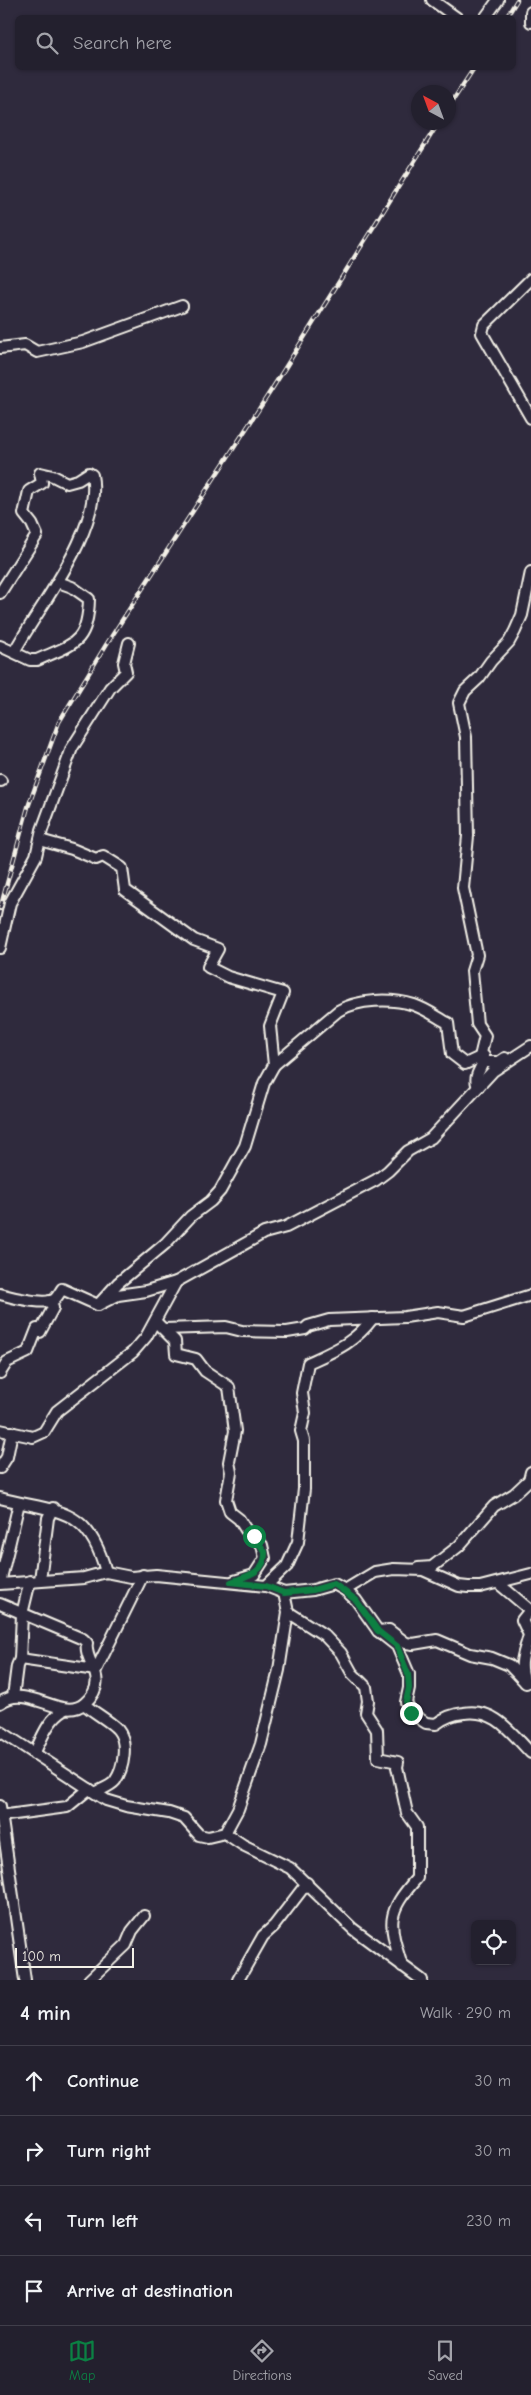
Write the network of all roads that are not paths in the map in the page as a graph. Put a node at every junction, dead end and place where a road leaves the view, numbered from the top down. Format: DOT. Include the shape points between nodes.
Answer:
graph roads {
  1 [pos="432,0"];
  2 [pos="498,0"];
  3 [pos="531,12"];
  4 [pos="453,15"];
  5 [pos="487,15"];
  6 [pos="531,22"];
  7 [pos="531,279"];
  8 [pos="182,306"];
  9 [pos="0,348"];
  10 [pos="531,418"];
  11 [pos="531,572"];
  12 [pos="58,582"];
  13 [pos="0,593"];
  14 [pos="130,643"];
  15 [pos="0,646"];
  16 [pos="14,652"];
  17 [pos="40,840"];
  18 [pos="0,948"];
  19 [pos="531,1046"];
  20 [pos="511,1057"];
  21 [pos="482,1060"];
  22 [pos="274,1065"];
  23 [pos="478,1087"];
  24 [pos="176,1282"];
  25 [pos="0,1294"];
  26 [pos="531,1295"];
  27 [pos="50,1301"];
  28 [pos="98,1305"];
  29 [pos="373,1318"];
  30 [pos="160,1325"];
  31 [pos="0,1373"];
  32 [pos="0,1430"];
  33 [pos="12,1432"];
  34 [pos="0,1468"];
  35 [pos="531,1472"];
  36 [pos="0,1498"];
  37 [pos="19,1503"];
  38 [pos="53,1508"];
  39 [pos="394,1569"];
  40 [pos="106,1572"];
  41 [pos="531,1574"];
  42 [pos="143,1575"];
  43 [pos="35,1580"];
  44 [pos="231,1582"];
  45 [pos="0,1583"];
  46 [pos="498,1583"];
  47 [pos="266,1586"];
  48 [pos="345,1590"];
  49 [pos="284,1593"];
  50 [pos="0,1604"];
  51 [pos="288,1612"];
  52 [pos="22,1614"];
  53 [pos="378,1631"];
  54 [pos="20,1659"];
  55 [pos="96,1670"];
  56 [pos="13,1697"];
  57 [pos="0,1703"];
  58 [pos="84,1704"];
  59 [pos="64,1709"];
  60 [pos="0,1731"];
  61 [pos="34,1754"];
  62 [pos="531,1754"];
  63 [pos="92,1791"];
  64 [pos="0,1812"];
  65 [pos="225,1833"];
  66 [pos="307,1883"];
  67 [pos="144,1916"];
  68 [pos="402,1966"];
  69 [pos="25,1980"];
  70 [pos="89,1980"];
  71 [pos="238,1980"];
  72 [pos="422,1980"];
  1 -- 4 [label="street"];
  2 -- 5 [label="street"];
  3 -- 6 [label="street"];
  7 -- 10 [label="street" via="484,325 482,333"];
  8 -- 9 [label="street" via="83,342 37,352 25,345"];
  11 -- 21 [label="street" via="522,615 515,630 487,669 465,691 459,703 466,736 468,836 463,888 477,955 472,972 477,1024 485,1036"];
  12 -- 13 [label="street" via="87,523 93,478 89,473 67,484 40,473 42,483 29,492 24,514 37,535"];
  12 -- 16 [label="street"];
  12 -- 16 [label="street" via="89,599 88,621 80,637 74,644 37,660"];
  14 -- 17 [label="street" via="124,663 126,672 110,688 72,748"];
  15 -- 16 [label="street"];
  17 -- 18 [label="street" via="36,856 10,903"];
  17 -- 22 [label="street" via="96,859 103,856 122,868 125,890 194,940 218,949 208,968 283,994 270,1026"];
  19 -- 20 [label="street"];
  20 -- 21 [label="street" via="499,1062"];
  20 -- 23 [label="street"];
  21 -- 22 [label="street" via="465,1064 452,1054 448,1023 422,1008 405,1003 372,1002 346,1006 338,1011"];
  21 -- 23 [label="street" via="476,1074"];
  22 -- 28 [label="street" via="264,1083 244,1146 220,1191"];
  23 -- 24 [label="street" via="431,1138 408,1151 376,1180 286,1227 264,1234"];
  24 -- 28 [label="street" via="118,1295"];
  24 -- 30 [label="street"];
  25 -- 27 [label="street"];
  26 -- 29 [label="street" via="464,1316 438,1312"];
  27 -- 28 [label="street" via="62,1289"];
  27 -- 31 [label="street" via="53,1308 40,1332 36,1330 28,1352 7,1362"];
  29 -- 30 [label="street" via="321,1321 305,1329 287,1332"];
  29 -- 47 [label="street" via="366,1330 353,1340 308,1363 302,1393 305,1413 301,1431 304,1489 298,1542 286,1566"];
  30 -- 33 [label="street" via="132,1352 57,1411 44,1432 33,1437"];
  30 -- 44 [label="street" via="175,1341 176,1354 196,1359 205,1371 229,1387 236,1431 226,1500 230,1512 262,1545 265,1558 254,1575"];
  32 -- 33 [label="street"];
  33 -- 34 [label="street" via="7,1457"];
  35 -- 39 [label="street" via="529,1480 494,1506 459,1546 432,1567"];
  36 -- 37 [label="street"];
  37 -- 38 [label="street"];
  37 -- 45 [label="street"];
  38 -- 40 [label="street" via="72,1516 99,1547"];
  38 -- 43 [label="street"];
  39 -- 46 [label="street" via="423,1570 468,1588"];
  39 -- 48 [label="street" via="375,1572"];
  40 -- 42 [label="street" via="132,1577"];
  40 -- 43 [label="street" via="84,1578"];
  41 -- 46 [label="street"];
  42 -- 44 [label="street"];
  42 -- 55 [label="street"];
  43 -- 45 [label="street"];
  43 -- 52 [label="street"];
  44 -- 47 [label="street"];
  46 -- 53 [label="street" via="530,1610 522,1620 529,1635 521,1657 526,1684 509,1665 492,1658 470,1654 437,1640 406,1643 389,1630"];
  47 -- 49 [label="street"];
  48 -- 49 [label="street" via="334,1584"];
  48 -- 53 [label="street"];
  49 -- 51 [label="street"];
  50 -- 52 [label="street"];
  51 -- 65 [label="street" via="279,1670 261,1744 238,1809"];
  51 -- 68 [label="street" via="334,1644 352,1673 366,1687 366,1713 377,1730 378,1758 398,1762 407,1813 417,1827 417,1878 400,1897 391,1919"];
  52 -- 54 [label="street"];
  52 -- 55 [label="street" via="83,1639"];
  53 -- 62 [label="street" via="397,1646 408,1674 406,1702 411,1713 426,1723 436,1724 453,1714 482,1711 495,1718"];
  54 -- 55 [label="street"];
  54 -- 56 [label="street" via="16,1666"];
  55 -- 58 [label="street" via="90,1699"];
  56 -- 57 [label="street"];
  56 -- 59 [label="street" via="41,1700"];
  58 -- 59 [label="street"];
  58 -- 63 [label="street" via="117,1728 125,1741 115,1781"];
  59 -- 61 [label="street" via="48,1724"];
  60 -- 61 [label="street"];
  61 -- 63 [label="street"];
  63 -- 64 [label="street" via="67,1807"];
  63 -- 65 [label="street" via="126,1806 184,1818 199,1835 208,1837"];
  64 -- 69 [label="street"];
  65 -- 66 [label="street" via="290,1868"];
  66 -- 68 [label="street" via="353,1929"];
  66 -- 71 [label="street" via="263,1936"];
  67 -- 70 [label="street" via="126,1945"];
  68 -- 72 [label="street"];
}
